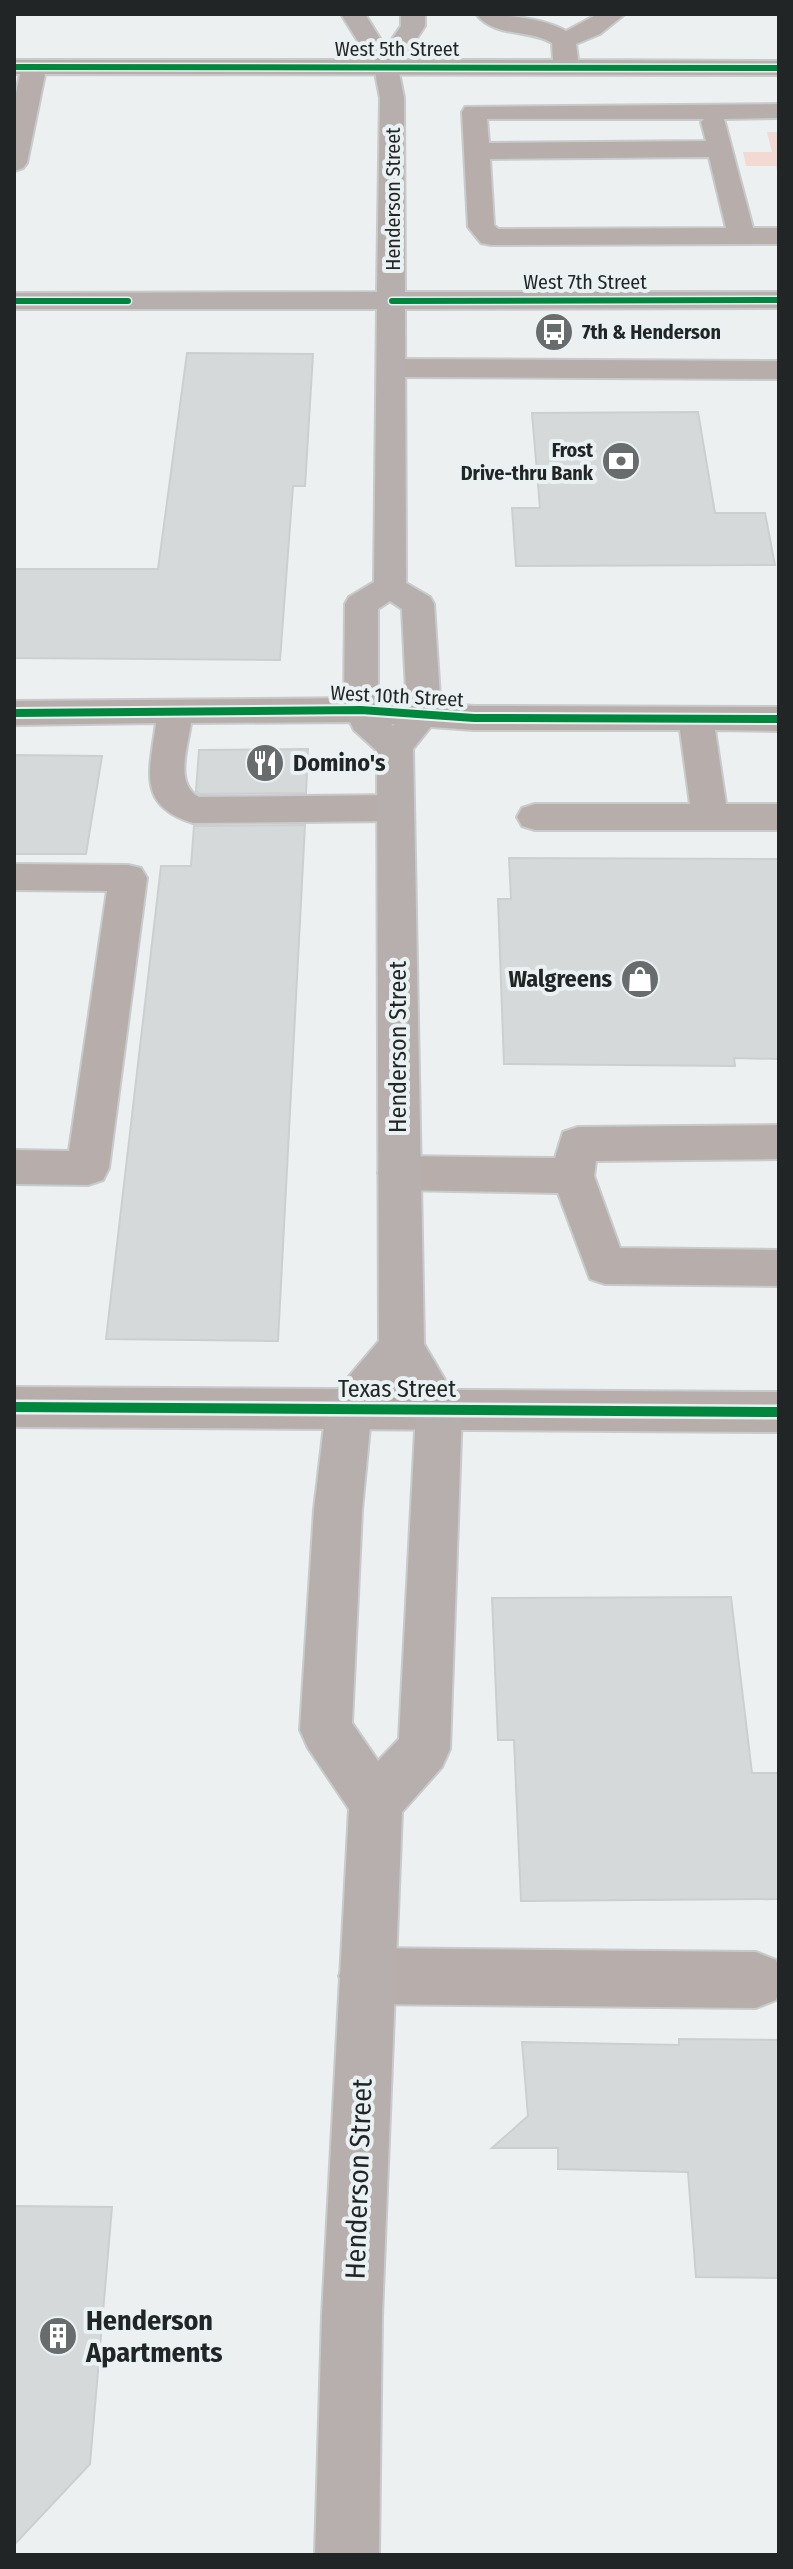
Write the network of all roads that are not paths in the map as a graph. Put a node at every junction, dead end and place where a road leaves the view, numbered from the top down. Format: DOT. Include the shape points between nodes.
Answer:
graph roads {
  1 [pos="353,14"];
  2 [pos="413,14"];
  3 [pos="488,14"];
  4 [pos="613,14"];
  5 [pos="564,40"];
  6 [pos="24,67"];
  7 [pos="386,67"];
  8 [pos="566,68"];
  9 [pos="775,68"];
  10 [pos="779,102"];
  11 [pos="711,111"];
  12 [pos="779,111"];
  13 [pos="720,149"];
  14 [pos="477,151"];
  15 [pos="14,163"];
  16 [pos="741,236"];
  17 [pos="779,236"];
  18 [pos="779,300"];
  19 [pos="14,301"];
  20 [pos="392,301"];
  21 [pos="392,368"];
  22 [pos="779,370"];
  23 [pos="390,587"];
  24 [pos="361,710"];
  25 [pos="175,712"];
  26 [pos="14,713"];
  27 [pos="424,714"];
  28 [pos="696,719"];
  29 [pos="779,719"];
  30 [pos="395,747"];
  31 [pos="396,808"];
  32 [pos="535,817"];
  33 [pos="710,817"];
  34 [pos="779,817"];
  35 [pos="14,877"];
  36 [pos="779,1142"];
  37 [pos="14,1167"];
  38 [pos="399,1173"];
  39 [pos="573,1176"];
  40 [pos="779,1268"];
  41 [pos="402,1347"];
  42 [pos="14,1407"];
  43 [pos="349,1409"];
  44 [pos="439,1409"];
  45 [pos="779,1412"];
  46 [pos="376,1802"];
  47 [pos="367,1976"];
  48 [pos="756,1980"];
  49 [pos="347,2555"];
  1 -- 7 [label="main road, Henderson Street"];
  2 -- 7 [label="main road" via="413,26"];
  3 -- 5 [label="street"];
  4 -- 5 [label="street"];
  5 -- 8 [label="street"];
  6 -- 7 [label="street, West 5th Street"];
  6 -- 15 [label="street"];
  7 -- 8 [label="street, West 5th Street"];
  7 -- 20 [label="main road, Henderson Street" via="393,120"];
  8 -- 9 [label="street, West 5th Street"];
  9 -- 10 [label="street"];
  11 -- 12 [label="street"];
  11 -- 13 [label="street"];
  11 -- 14 [label="street" via="474,112"];
  13 -- 14 [label="street"];
  13 -- 16 [label="street"];
  14 -- 16 [label="street" via="481,227 491,237"];
  16 -- 17 [label="street"];
  18 -- 20 [label="main road, West 7th Street"];
  19 -- 20 [label="main road, West 7th Street"];
  20 -- 21 [label="main road, Henderson Street"];
  21 -- 22 [label="street"];
  21 -- 23 [label="main road, Henderson Street"];
  23 -- 24 [label="main road" via="361,604"];
  23 -- 27 [label="main road" via="418,604"];
  24 -- 25 [label="street, West 10th Street"];
  24 -- 27 [label="street, West 10th Street"];
  24 -- 30 [label="main road" via="366,722"];
  25 -- 26 [label="street, West 10th Street"];
  25 -- 31 [label="street" via="166,781 175,800 193,810"];
  27 -- 28 [label="street, West 10th Street"];
  27 -- 30 [label="main road"];
  28 -- 29 [label="street, West 10th Street"];
  28 -- 33 [label="street"];
  30 -- 31 [label="main road, Henderson Street"];
  31 -- 38 [label="main road, Henderson Street"];
  32 -- 33 [label="street"];
  33 -- 34 [label="street"];
  35 -- 37 [label="street" via="128,878 88,1168"];
  36 -- 39 [label="street" via="578,1144"];
  38 -- 39 [label="street"];
  38 -- 41 [label="main road, Henderson Street"];
  39 -- 40 [label="street" via="605,1266"];
  41 -- 43 [label="main road"];
  41 -- 44 [label="main road, Henderson Street"];
  42 -- 43 [label="street, Texas Street"];
  43 -- 44 [label="street, Texas Street"];
  43 -- 46 [label="main road" via="326,1730"];
  44 -- 45 [label="street, Texas Street"];
  44 -- 46 [label="main road" via="424,1749"];
  46 -- 47 [label="main road, Henderson Street"];
  47 -- 48 [label="street"];
  47 -- 49 [label="main road, Henderson Street"];
}
